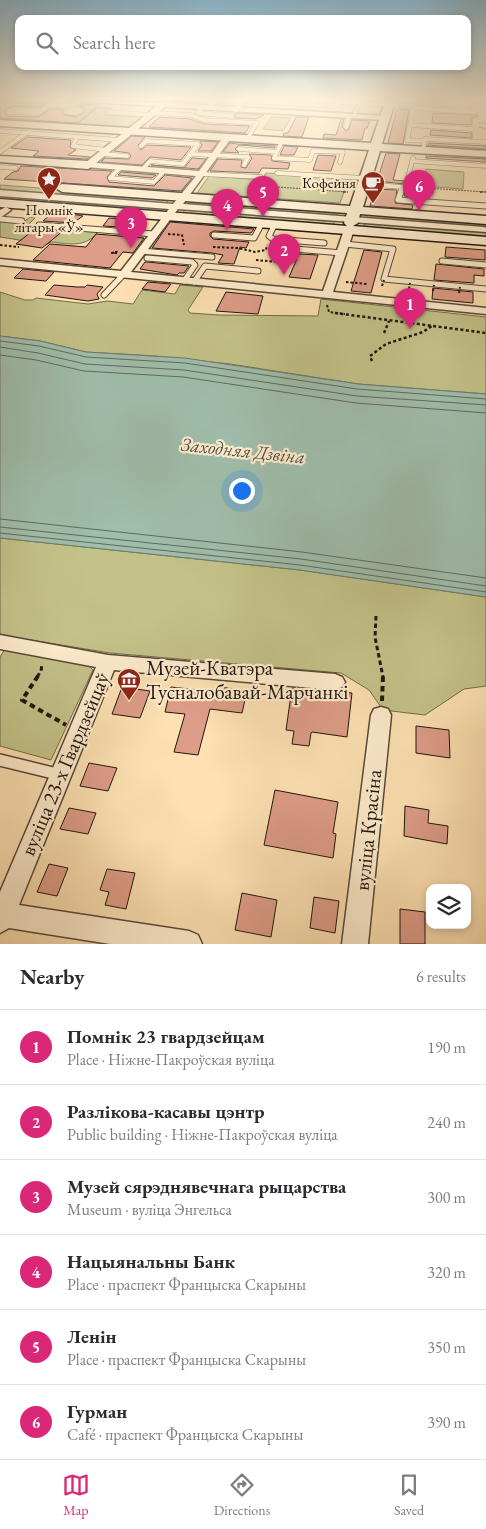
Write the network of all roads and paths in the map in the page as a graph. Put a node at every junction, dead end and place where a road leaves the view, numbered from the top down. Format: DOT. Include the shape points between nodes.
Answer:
graph roads {
  1 [pos="16,143"];
  2 [pos="74,143"];
  3 [pos="115,143"];
  4 [pos="144,143"];
  5 [pos="193,143"];
  6 [pos="224,143"];
  7 [pos="281,143"];
  8 [pos="314,143"];
  9 [pos="377,143"];
  10 [pos="417,143"];
  11 [pos="424,145"];
  12 [pos="141,146"];
  13 [pos="376,147"];
  14 [pos="240,149"];
  15 [pos="105,152"];
  16 [pos="277,152"];
  17 [pos="191,154"];
  18 [pos="486,154"];
  19 [pos="215,155"];
  20 [pos="127,156"];
  21 [pos="1,157"];
  22 [pos="340,162"];
  23 [pos="88,165"];
  24 [pos="244,165"];
  25 [pos="486,166"];
  26 [pos="16,168"];
  27 [pos="120,168"];
  28 [pos="142,170"];
  29 [pos="164,171"];
  30 [pos="277,173"];
  31 [pos="202,174"];
  32 [pos="261,177"];
  33 [pos="408,177"];
  34 [pos="364,181"];
  35 [pos="273,182"];
  36 [pos="289,183"];
  37 [pos="262,186"];
  38 [pos="271,186"];
  39 [pos="287,187"];
  40 [pos="417,187"];
  41 [pos="284,192"];
  42 [pos="348,192"];
  43 [pos="486,192"];
  44 [pos="0,193"];
  45 [pos="265,198"];
  46 [pos="176,206"];
  47 [pos="486,206"];
  48 [pos="2,209"];
  49 [pos="0,219"];
  50 [pos="352,220"];
  51 [pos="22,221"];
  52 [pos="269,224"];
  53 [pos="39,225"];
  54 [pos="486,230"];
  55 [pos="154,234"];
  56 [pos="214,234"];
  57 [pos="324,243"];
  58 [pos="0,245"];
  59 [pos="19,247"];
  60 [pos="343,249"];
  61 [pos="144,254"];
  62 [pos="212,257"];
  63 [pos="260,260"];
  64 [pos="442,261"];
  65 [pos="0,262"];
  66 [pos="285,264"];
  67 [pos="486,265"];
  68 [pos="258,271"];
  69 [pos="123,274"];
  70 [pos="384,280"];
  71 [pos="189,281"];
  72 [pos="346,282"];
  73 [pos="410,283"];
  74 [pos="367,284"];
  75 [pos="434,285"];
  76 [pos="382,286"];
  77 [pos="460,287"];
  78 [pos="408,288"];
  79 [pos="486,289"];
  80 [pos="433,291"];
  81 [pos="459,293"];
  82 [pos="104,295"];
  83 [pos="327,295"];
  84 [pos="413,309"];
  85 [pos="486,311"];
  86 [pos="389,321"];
  87 [pos="411,323"];
  88 [pos="432,326"];
  89 [pos="384,333"];
  90 [pos="486,333"];
  91 [pos="372,361"];
  92 [pos="376,616"];
  93 [pos="0,642"];
  94 [pos="44,650"];
  95 [pos="108,662"];
  96 [pos="335,682"];
  97 [pos="381,715"];
  98 [pos="78,732"];
  99 [pos="0,760"];
  100 [pos="61,775"];
  101 [pos="1,918"];
  102 [pos="111,938"];
  103 [pos="189,944"];
  104 [pos="355,944"];
  1 -- 21 [label="lane"];
  2 -- 15 [label="lane" via="73,146"];
  3 -- 15 [label="street"];
  4 -- 12 [label="lane"];
  5 -- 17 [label="lane" via="198,144"];
  6 -- 19 [label="street"];
  7 -- 16 [label="lane"];
  8 -- 13 [label="street"];
  9 -- 13 [label="street"];
  10 -- 11 [label="lane"];
  11 -- 13 [label="street"];
  11 -- 18 [label="street"];
  13 -- 34 [label="street"];
  14 -- 16 [label="lane"];
  15 -- 20 [label="lane"];
  15 -- 23 [label="street"];
  16 -- 22 [label="lane" via="274,158 310,160 313,151 343,152"];
  17 -- 19 [label="lane"];
  17 -- 28 [label="lane" via="183,164 150,161"];
  19 -- 24 [label="lane" via="248,157"];
  19 -- 31 [label="street"];
  21 -- 23 [label="street"];
  21 -- 26 [label="lane"];
  23 -- 27 [label="street"];
  23 -- 46 [label="street" via="58,187"];
  25 -- 33 [label="lane" via="412,159"];
  27 -- 28 [label="street"];
  27 -- 29 [label="lane" via="110,178 154,182"];
  28 -- 29 [label="street"];
  29 -- 31 [label="street"];
  30 -- 34 [label="lane"];
  31 -- 32 [label="lane"];
  31 -- 46 [label="street"];
  34 -- 47 [label="lane" via="402,187 398,200"];
  34 -- 50 [label="street"];
  35 -- 38 [label="path"];
  36 -- 39 [label="path"];
  37 -- 38 [label="path"];
  38 -- 39 [label="path"];
  38 -- 45 [label="path"];
  39 -- 41 [label="path"];
  39 -- 42 [label="path"];
  40 -- 43 [label="path"];
  44 -- 46 [label="street"];
  46 -- 48 [label="street"];
  46 -- 50 [label="street"];
  46 -- 52 [label="street"];
  46 -- 55 [label="street"];
  49 -- 51 [label="lane"];
  50 -- 52 [label="street"];
  50 -- 54 [label="street"];
  50 -- 54 [label="street"];
  50 -- 60 [label="street"];
  52 -- 56 [label="lane" via="254,238"];
  52 -- 57 [label="lane" via="269,236 273,239"];
  53 -- 55 [label="lane"];
  55 -- 61 [label="street"];
  58 -- 59 [label="path"];
  60 -- 66 [label="lane" via="291,250"];
  60 -- 79 [label="lane" via="393,248 384,279"];
  60 -- 83 [label="street"];
  61 -- 62 [label="lane"];
  61 -- 69 [label="street"];
  61 -- 71 [label="lane" via="192,262 195,265"];
  63 -- 66 [label="path"];
  64 -- 67 [label="lane"];
  65 -- 69 [label="street"];
  68 -- 71 [label="lane" via="205,266"];
  69 -- 71 [label="street"];
  69 -- 82 [label="lane"];
  70 -- 76 [label="path, bridge"];
  71 -- 83 [label="street"];
  72 -- 74 [label="path"];
  73 -- 78 [label="path, bridge"];
  75 -- 80 [label="path, bridge"];
  77 -- 81 [label="path, bridge"];
  83 -- 85 [label="street"];
  83 -- 86 [label="path" via="329,312"];
  84 -- 87 [label="path"];
  86 -- 87 [label="path"];
  86 -- 89 [label="path"];
  87 -- 88 [label="path"];
  88 -- 90 [label="path"];
  88 -- 91 [label="path" via="423,333 384,344 370,356"];
  92 -- 97 [label="path" via="375,637 383,678"];
  93 -- 94 [label="street"];
  94 -- 95 [label="street"];
  94 -- 98 [label="path" via="41,671 22,700"];
  95 -- 96 [label="street"];
  95 -- 98 [label="street, вуліца 23-х Гвардзейцаў"];
  97 -- 104 [label="street, вуліца Красіна"];
  98 -- 100 [label="street, вуліца 23-х Гвардзейцаў"];
  99 -- 100 [label="lane"];
  100 -- 101 [label="street, вуліца 23-х Гвардзейцаў"];
  101 -- 102 [label="street"];
  102 -- 103 [label="street"];
}
